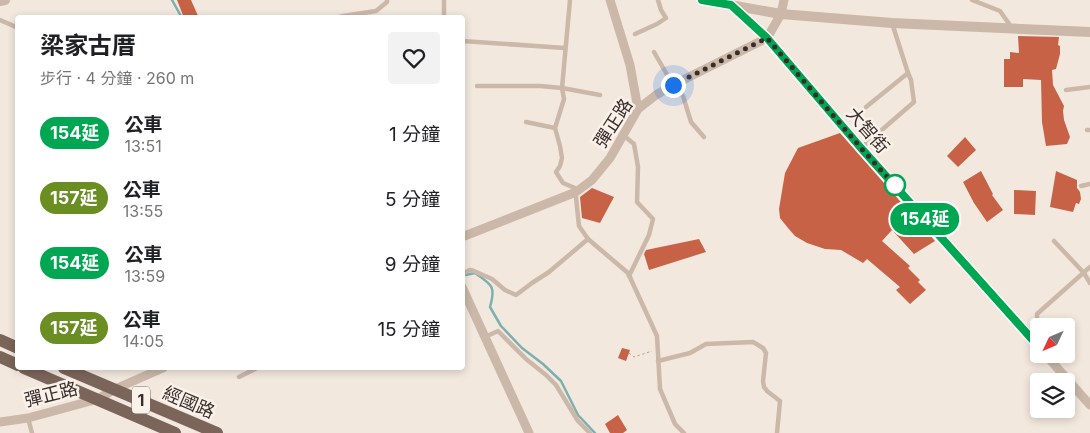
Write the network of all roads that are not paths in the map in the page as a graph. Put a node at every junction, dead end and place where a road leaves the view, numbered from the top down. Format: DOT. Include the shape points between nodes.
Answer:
graph roads {
  1 [pos="5,0"];
  2 [pos="387,0"];
  3 [pos="444,0"];
  4 [pos="570,0"];
  5 [pos="610,0"];
  6 [pos="658,0"];
  7 [pos="702,0"];
  8 [pos="784,0"];
  9 [pos="972,0"];
  10 [pos="0,1"];
  11 [pos="731,5"];
  12 [pos="782,14"];
  13 [pos="353,15"];
  14 [pos="444,15"];
  15 [pos="0,20"];
  16 [pos="892,24"];
  17 [pos="15,27"];
  18 [pos="1013,29"];
  19 [pos="1090,32"];
  20 [pos="635,34"];
  21 [pos="767,38"];
  22 [pos="465,42"];
  23 [pos="566,48"];
  24 [pos="654,52"];
  25 [pos="908,73"];
  26 [pos="674,84"];
  27 [pos="477,86"];
  28 [pos="1090,87"];
  29 [pos="562,88"];
  30 [pos="1066,90"];
  31 [pos="600,95"];
  32 [pos="866,107"];
  33 [pos="638,109"];
  34 [pos="526,122"];
  35 [pos="555,128"];
  36 [pos="623,135"];
  37 [pos="704,138"];
  38 [pos="861,148"];
  39 [pos="1090,184"];
  40 [pos="1081,186"];
  41 [pos="576,192"];
  42 [pos="465,236"];
  43 [pos="588,239"];
  44 [pos="1054,241"];
  45 [pos="1090,268"];
  46 [pos="465,272"];
  47 [pos="1084,273"];
  48 [pos="630,276"];
  49 [pos="1090,283"];
  50 [pos="465,292"];
  51 [pos="1037,318"];
  52 [pos="1030,336"];
  53 [pos="485,337"];
  54 [pos="0,340"];
  55 [pos="15,347"];
  56 [pos="0,357"];
  57 [pos="658,361"];
  58 [pos="1053,363"];
  59 [pos="15,364"];
  60 [pos="29,370"];
  61 [pos="72,370"];
  62 [pos="158,370"];
  63 [pos="253,370"];
  64 [pos="239,377"];
  65 [pos="115,389"];
  66 [pos="98,399"];
  67 [pos="1090,405"];
  68 [pos="28,418"];
  69 [pos="0,422"];
  70 [pos="32,433"];
  71 [pos="176,433"];
  72 [pos="217,433"];
  73 [pos="530,433"];
  74 [pos="590,433"];
  75 [pos="684,433"];
  76 [pos="777,433"];
  1 -- 10 [label="street"];
  2 -- 13 [label="lane" via="376,11"];
  3 -- 14 [label="lane"];
  4 -- 23 [label="lane"];
  5 -- 33 [label="street" via="630,65"];
  6 -- 20 [label="lane" via="666,18"];
  7 -- 11 [label="street"];
  8 -- 12 [label="street"];
  9 -- 18 [label="lane" via="1000,11"];
  11 -- 12 [label="street"];
  11 -- 21 [label="street, 大智街"];
  12 -- 16 [label="street"];
  12 -- 21 [label="street"];
  15 -- 17 [label="lane"];
  16 -- 18 [label="street"];
  16 -- 25 [label="lane"];
  18 -- 19 [label="street"];
  21 -- 26 [label="street, 彈正路"];
  21 -- 38 [label="street, 大智街"];
  22 -- 23 [label="lane"];
  23 -- 29 [label="lane"];
  24 -- 26 [label="lane"];
  25 -- 32 [label="lane"];
  25 -- 38 [label="lane" via="914,102"];
  26 -- 33 [label="street, 彈正路"];
  26 -- 37 [label="lane" via="683,96 691,122"];
  27 -- 29 [label="lane"];
  28 -- 30 [label="lane"];
  29 -- 31 [label="lane"];
  29 -- 35 [label="lane" via="564,99"];
  33 -- 36 [label="street, 彈正路"];
  34 -- 35 [label="lane"];
  35 -- 41 [label="lane" via="562,158 556,172 563,184 575,188"];
  36 -- 41 [label="street, 彈正路" via="592,180"];
  36 -- 48 [label="lane" via="634,144 638,167 637,202 653,219"];
  38 -- 52 [label="street, 大智街"];
  39 -- 40 [label="lane"];
  41 -- 42 [label="street, 彈正路"];
  41 -- 43 [label="lane" via="579,226"];
  43 -- 46 [label="lane" via="516,296 492,279 470,270"];
  43 -- 48 [label="lane"];
  44 -- 47 [label="lane"];
  45 -- 47 [label="lane"];
  47 -- 49 [label="lane"];
  47 -- 51 [label="lane" via="1037,314"];
  48 -- 57 [label="lane" via="657,336"];
  50 -- 53 [label="street"];
  53 -- 73 [label="street"];
  53 -- 74 [label="lane" via="498,331 556,385 578,421"];
  54 -- 55 [label="main road"];
  56 -- 59 [label="main road"];
  57 -- 75 [label="lane" via="660,390 675,424"];
  57 -- 76 [label="lane" via="690,353 706,344 753,342 763,348 766,354 764,386 780,401"];
  58 -- 67 [label="street"];
  60 -- 66 [label="main road, 經國路 / 1"];
  61 -- 65 [label="main road, 經國路 / 1"];
  62 -- 65 [label="street, 彈正路"];
  63 -- 64 [label="lane"];
  65 -- 66 [label="street, 彈正路"];
  65 -- 72 [label="main road, 經國路 / 1"];
  66 -- 68 [label="street, 彈正路"];
  66 -- 71 [label="main road, 經國路 / 1"];
  68 -- 69 [label="street, 彈正路"];
  68 -- 70 [label="lane"];
}
